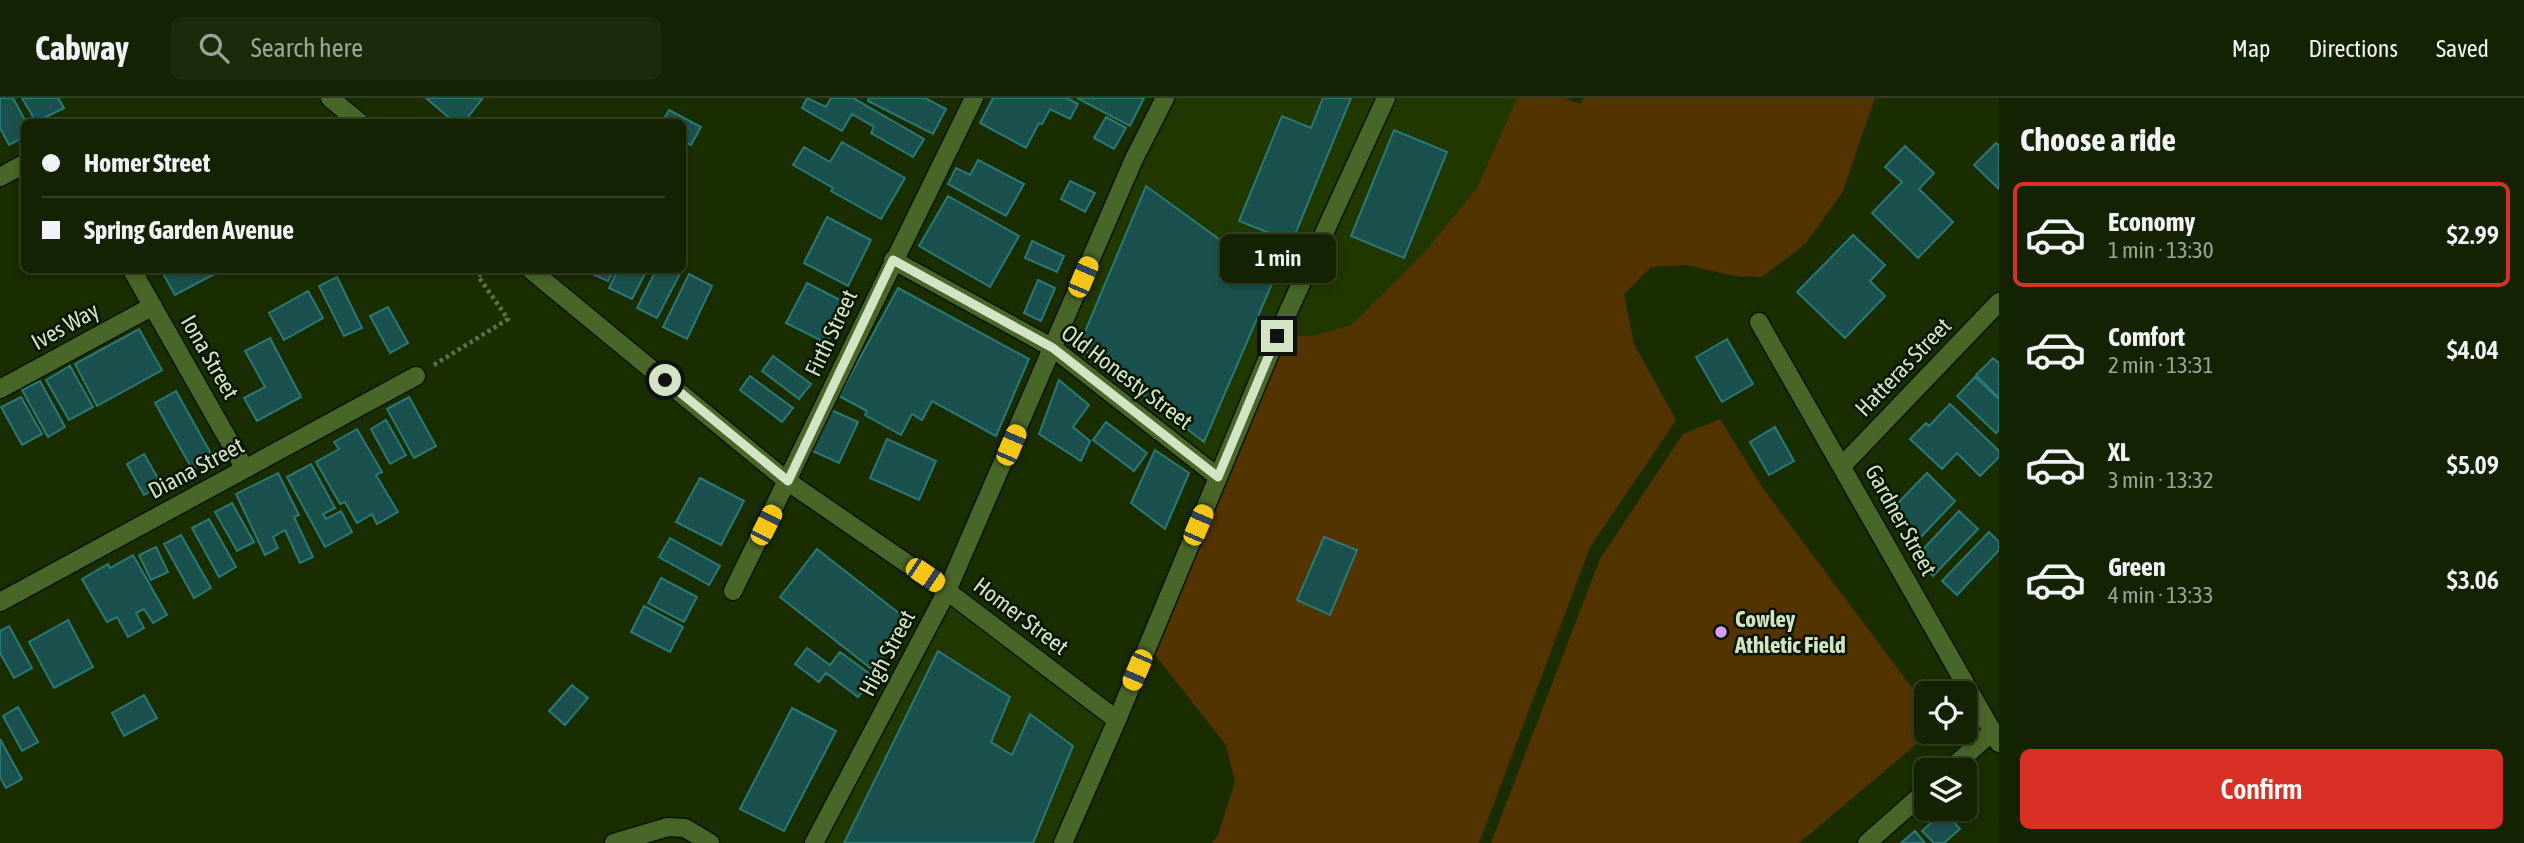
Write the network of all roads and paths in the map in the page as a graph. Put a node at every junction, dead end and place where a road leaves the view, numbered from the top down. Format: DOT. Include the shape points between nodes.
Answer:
graph roads {
  1 [pos="330,98"];
  2 [pos="974,98"];
  3 [pos="1165,98"];
  4 [pos="1386,98"];
  5 [pos="355,119"];
  6 [pos="21,166"];
  7 [pos="0,177"];
  8 [pos="893,260"];
  9 [pos="134,273"];
  10 [pos="482,273"];
  11 [pos="535,273"];
  12 [pos="1999,302"];
  13 [pos="153,306"];
  14 [pos="1759,322"];
  15 [pos="1053,348"];
  16 [pos="416,376"];
  17 [pos="0,389"];
  18 [pos="1842,466"];
  19 [pos="245,469"];
  20 [pos="1218,477"];
  21 [pos="788,481"];
  22 [pos="733,590"];
  23 [pos="947,590"];
  24 [pos="0,602"];
  25 [pos="1117,720"];
  26 [pos="1996,738"];
  27 [pos="1967,758"];
  28 [pos="1914,801"];
  29 [pos="614,843"];
  30 [pos="710,843"];
  31 [pos="814,843"];
  32 [pos="1063,843"];
  33 [pos="1867,843"];
  1 -- 5 [label="street"];
  2 -- 8 [label="street, Firth Street"];
  3 -- 15 [label="street, High Street"];
  4 -- 20 [label="street"];
  6 -- 7 [label="street"];
  8 -- 15 [label="street, Old Honesty Street"];
  8 -- 21 [label="street, Firth Street"];
  9 -- 13 [label="street, Iona Street"];
  10 -- 16 [label="path" via="478,276 508,319"];
  11 -- 21 [label="street, Homer Street"];
  12 -- 18 [label="street, Hatteras Street"];
  13 -- 17 [label="street, Ives Way"];
  13 -- 19 [label="street, Iona Street"];
  14 -- 18 [label="street, Gardner Street"];
  15 -- 20 [label="street, Old Honesty Street"];
  15 -- 23 [label="street, High Street"];
  16 -- 19 [label="street, Diana Street"];
  18 -- 26 [label="street, Gardner Street"];
  19 -- 24 [label="street, Diana Street"];
  20 -- 25 [label="street"];
  21 -- 22 [label="street, Firth Street"];
  21 -- 23 [label="street, Homer Street"];
  23 -- 25 [label="street, Homer Street"];
  23 -- 31 [label="street, High Street"];
  25 -- 32 [label="street"];
  26 -- 27 [label="street"];
  28 -- 33 [label="street"];
  29 -- 30 [label="street" via="668,827 685,828"];
}
